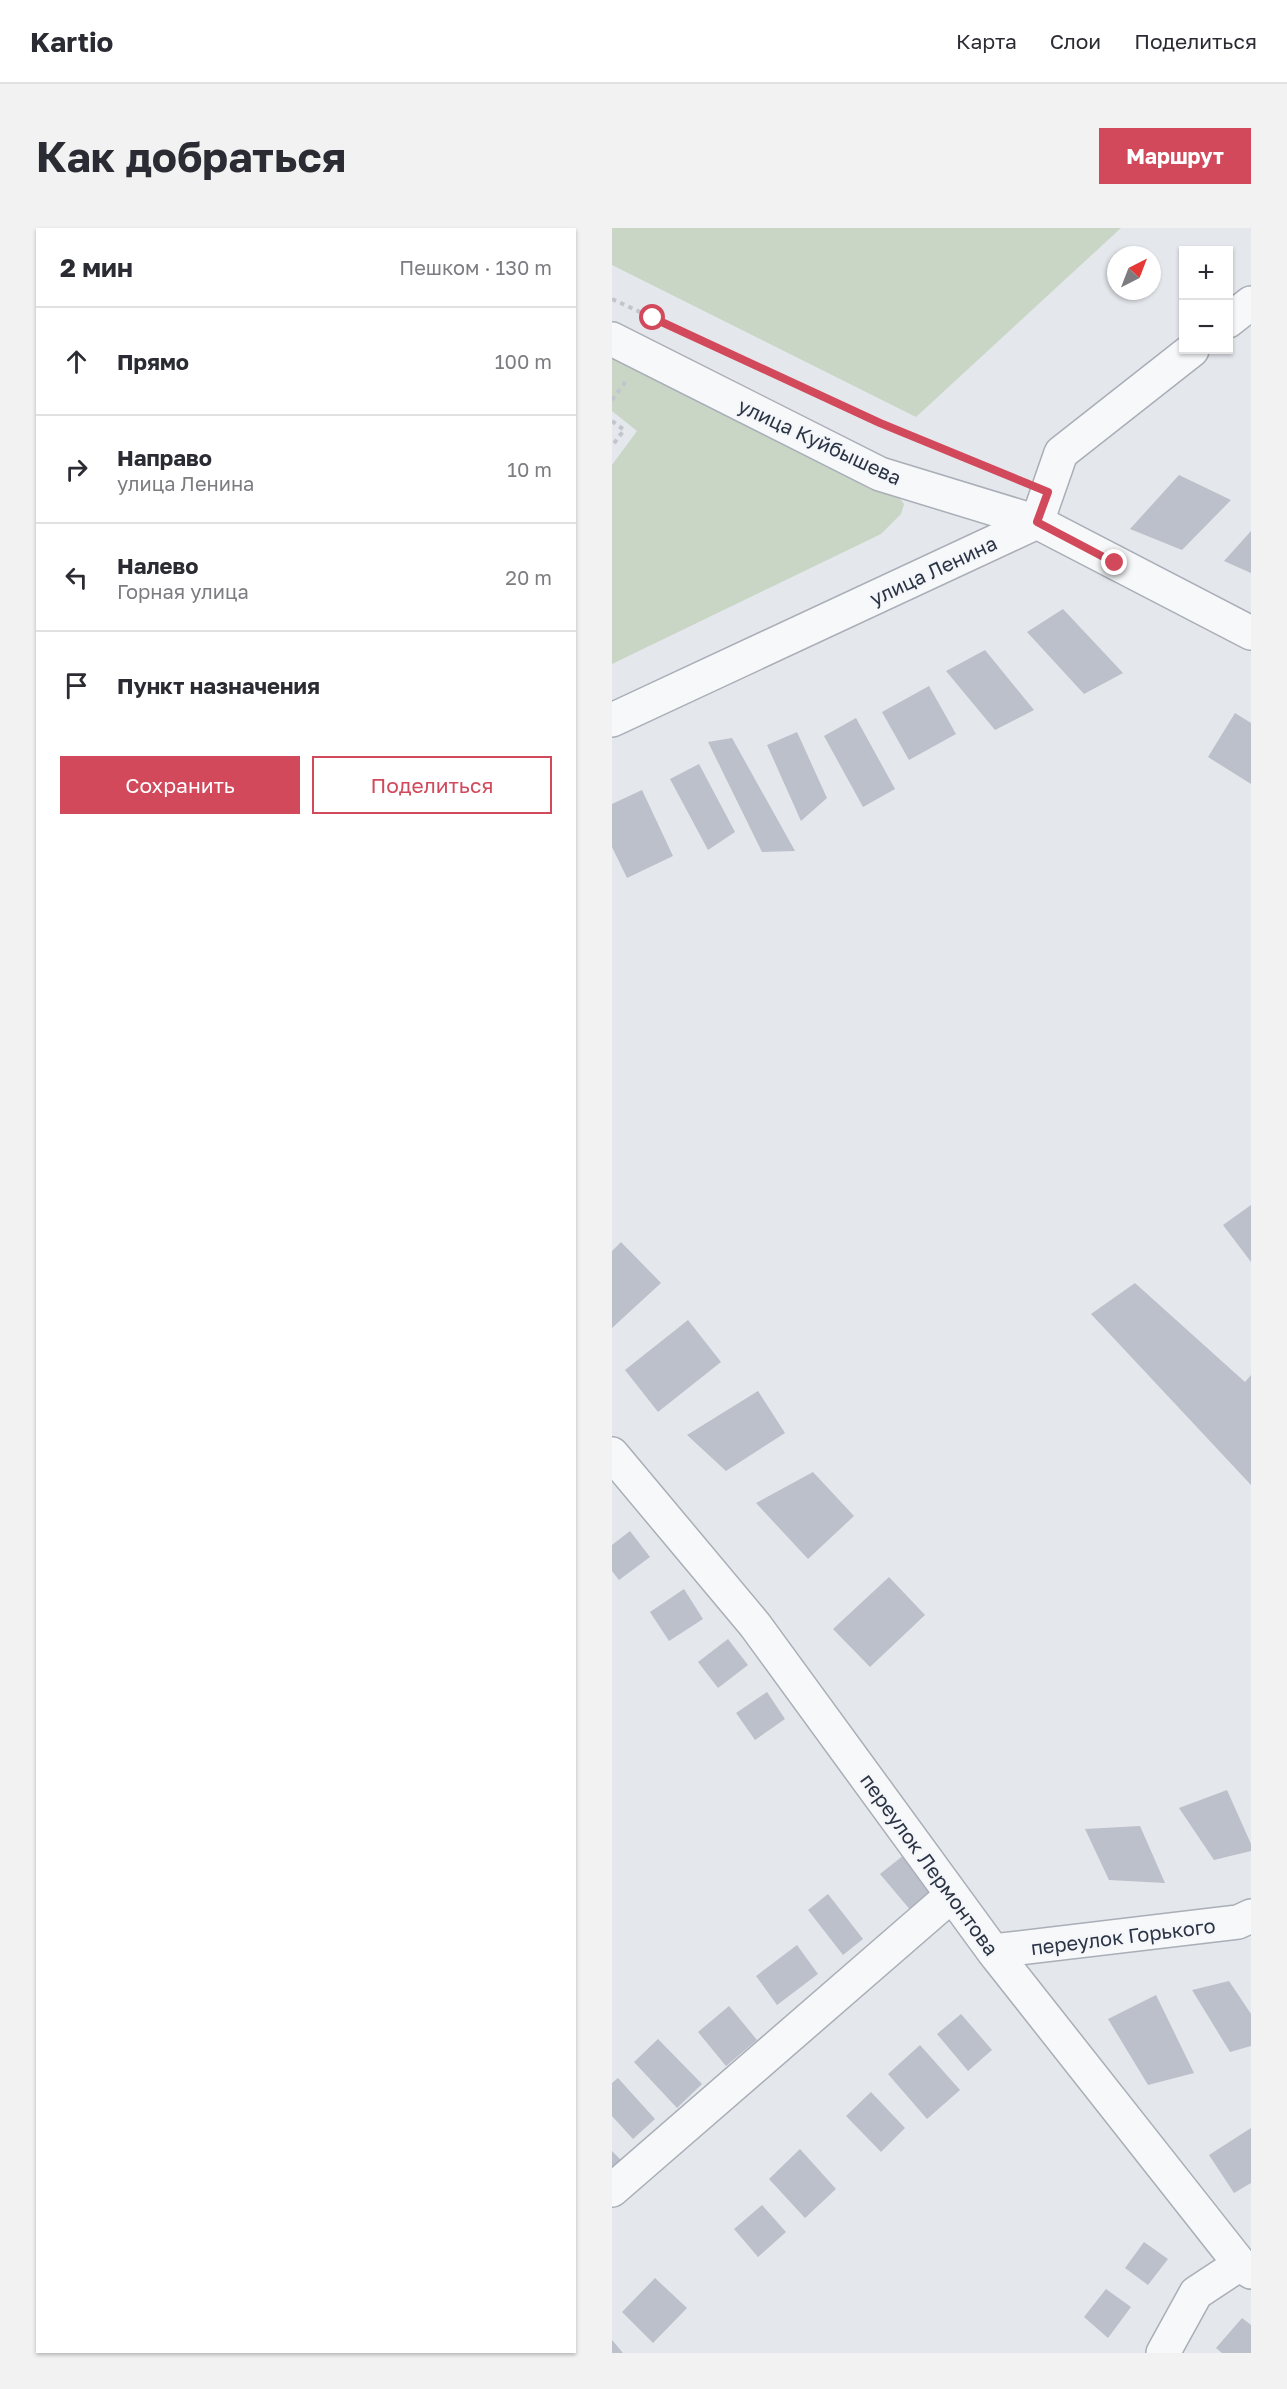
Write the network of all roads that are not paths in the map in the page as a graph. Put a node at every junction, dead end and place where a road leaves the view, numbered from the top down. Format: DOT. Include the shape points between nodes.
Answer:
graph roads {
  1 [pos="1251,303"];
  2 [pos="1233,317"];
  3 [pos="612,339"];
  4 [pos="1187,354"];
  5 [pos="1042,507"];
  6 [pos="1251,633"];
  7 [pos="612,720"];
  8 [pos="612,1454"];
  9 [pos="952,1895"];
  10 [pos="1251,1916"];
  11 [pos="993,1951"];
  12 [pos="612,2190"];
  13 [pos="1245,2268"];
  14 [pos="1163,2353"];
  1 -- 2 [label="street"];
  3 -- 5 [label="street, улица Куйбышева" via="880,474"];
  4 -- 5 [label="street" via="1061,453"];
  5 -- 6 [label="street, улица Куйбышева"];
  5 -- 7 [label="street, улица Ленина"];
  8 -- 9 [label="street, переулок Лермонтова" via="755,1625"];
  9 -- 11 [label="street, переулок Лермонтова"];
  9 -- 12 [label="street"];
  10 -- 11 [label="street, переулок Горького" via="1238,1922"];
  11 -- 13 [label="street, переулок Лермонтова"];
  13 -- 14 [label="street" via="1196,2294"];
}
